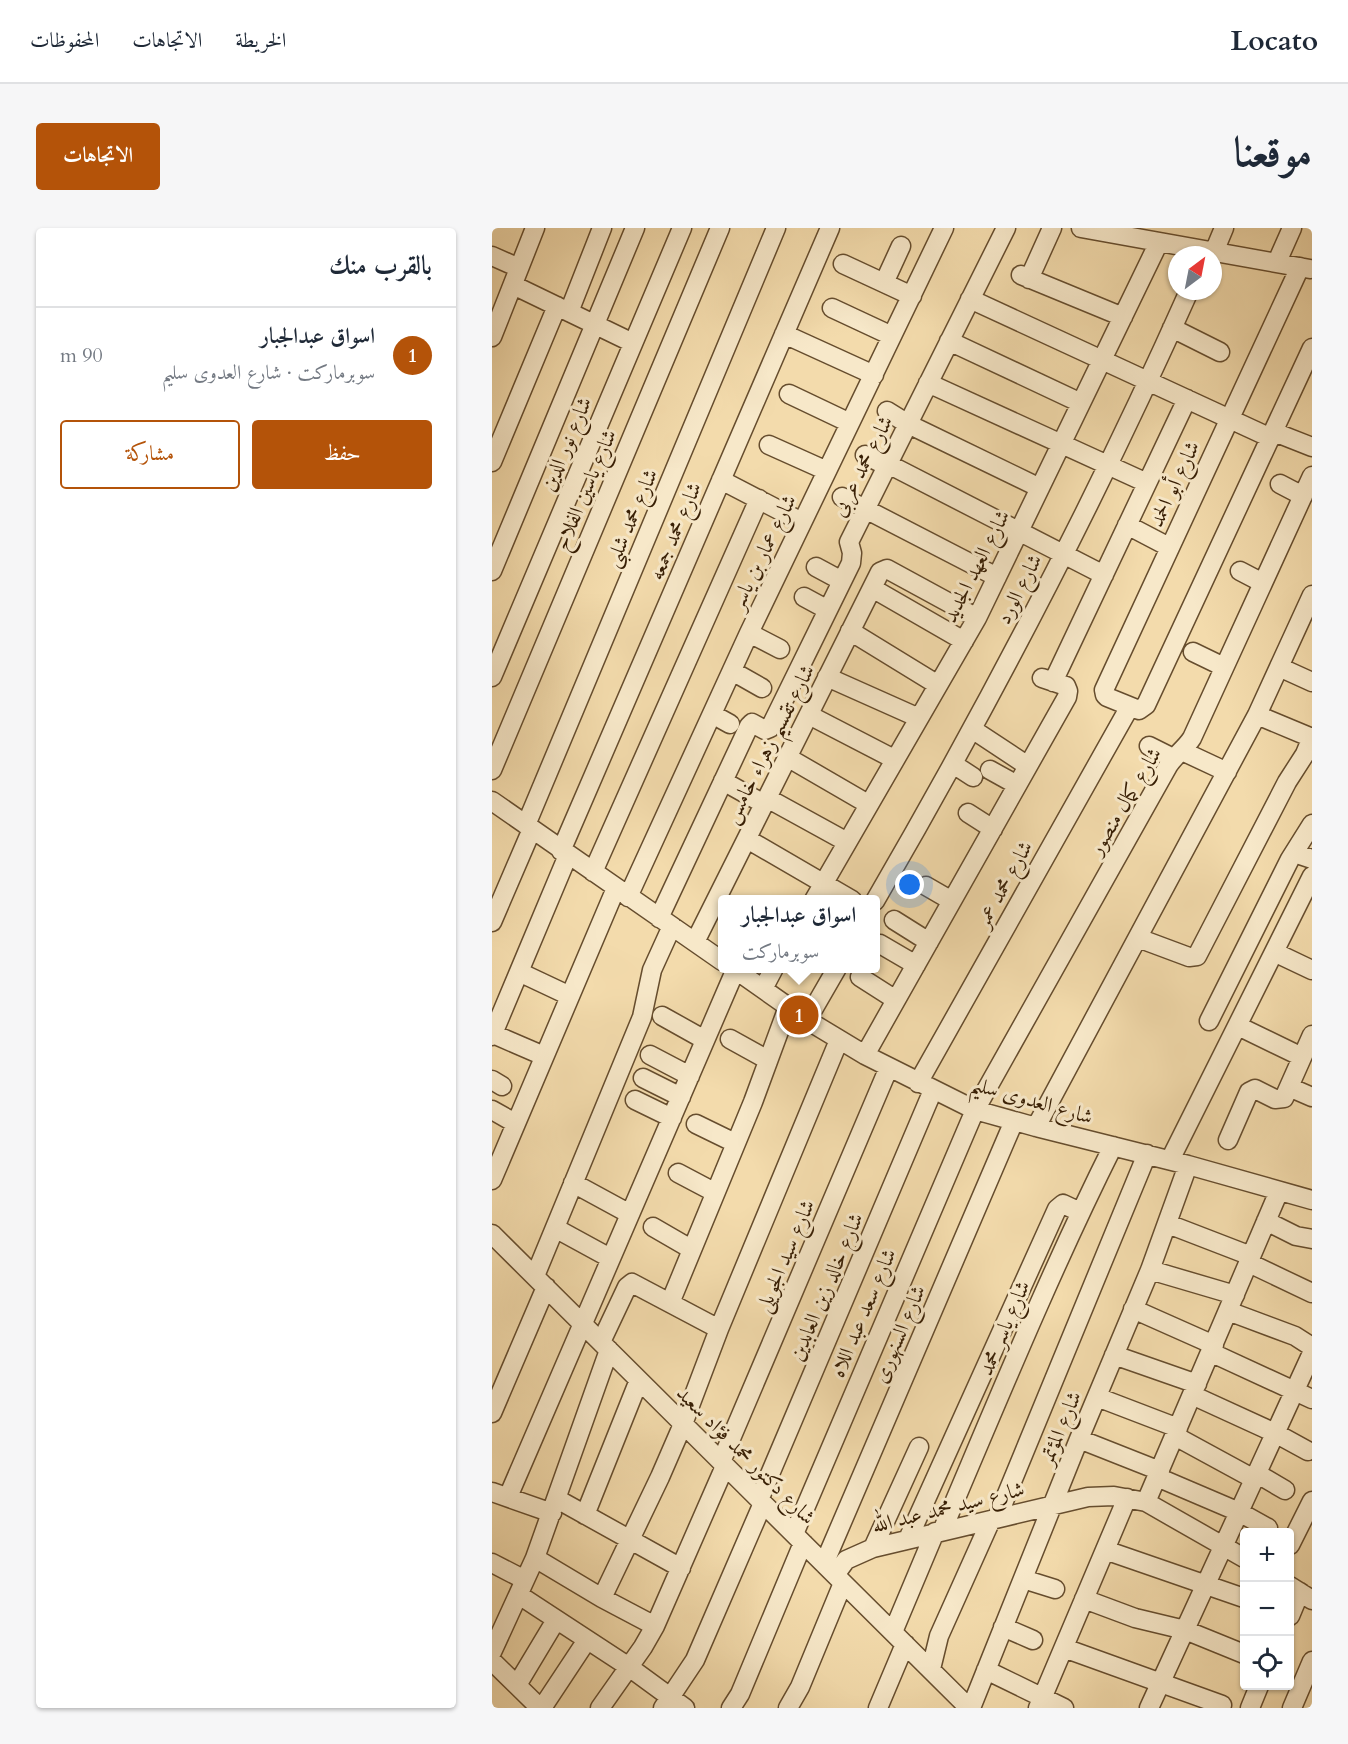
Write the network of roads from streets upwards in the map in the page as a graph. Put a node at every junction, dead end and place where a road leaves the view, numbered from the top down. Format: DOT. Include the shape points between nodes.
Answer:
graph roads {
  1 [pos="535,228"];
  2 [pos="602,228"];
  3 [pos="635,228"];
  4 [pos="682,228"];
  5 [pos="720,228"];
  6 [pos="776,228"];
  7 [pos="830,228"];
  8 [pos="944,228"];
  9 [pos="1006,228"];
  10 [pos="1052,228"];
  11 [pos="1086,228"];
  12 [pos="1224,228"];
  13 [pos="1292,228"];
  14 [pos="1159,242"];
  15 [pos="901,246"];
  16 [pos="1177,246"];
  17 [pos="1213,246"];
  18 [pos="1222,255"];
  19 [pos="492,256"];
  20 [pos="1277,262"];
  21 [pos="843,264"];
  22 [pos="1306,268"];
  23 [pos="516,276"];
  24 [pos="884,283"];
  25 [pos="912,296"];
  26 [pos="970,299"];
  27 [pos="1185,300"];
  28 [pos="497,308"];
  29 [pos="832,308"];
  30 [pos="563,309"];
  31 [pos="1123,317"];
  32 [pos="596,325"];
  33 [pos="1172,328"];
  34 [pos="784,334"];
  35 [pos="892,336"];
  36 [pos="492,337"];
  37 [pos="949,341"];
  38 [pos="633,343"];
  39 [pos="1312,348"];
  40 [pos="1220,352"];
  41 [pos="1102,360"];
  42 [pos="873,375"];
  43 [pos="1148,382"];
  44 [pos="928,383"];
  45 [pos="789,394"];
  46 [pos="1187,399"];
  47 [pos="1081,403"];
  48 [pos="887,411"];
  49 [pos="1229,419"];
  50 [pos="850,423"];
  51 [pos="908,424"];
  52 [pos="1272,435"];
  53 [pos="769,444"];
  54 [pos="1062,444"];
  55 [pos="1312,447"];
  56 [pos="865,455"];
  57 [pos="492,462"];
  58 [pos="887,465"];
  59 [pos="1107,465"];
  60 [pos="827,471"];
  61 [pos="1312,476"];
  62 [pos="721,480"];
  63 [pos="1147,483"];
  64 [pos="1280,484"];
  65 [pos="1040,488"];
  66 [pos="1303,496"];
  67 [pos="842,497"];
  68 [pos="759,499"];
  69 [pos="865,510"];
  70 [pos="802,522"];
  71 [pos="1127,525"];
  72 [pos="1018,531"];
  73 [pos="1169,547"];
  74 [pos="1063,554"];
  75 [pos="816,567"];
  76 [pos="492,571"];
  77 [pos="1240,571"];
  78 [pos="1104,575"];
  79 [pos="997,577"];
  80 [pos="842,581"];
  81 [pos="1263,583"];
  82 [pos="872,588"];
  83 [pos="1312,595"];
  84 [pos="804,597"];
  85 [pos="828,610"];
  86 [pos="977,618"];
  87 [pos="1307,621"];
  88 [pos="850,631"];
  89 [pos="749,633"];
  90 [pos="964,641"];
  91 [pos="780,649"];
  92 [pos="1193,652"];
  93 [pos="1224,667"];
  94 [pos="1280,667"];
  95 [pos="732,671"];
  96 [pos="492,677"];
  97 [pos="827,677"];
  98 [pos="1312,682"];
  99 [pos="938,685"];
  100 [pos="762,688"];
  101 [pos="1129,708"];
  102 [pos="712,714"];
  103 [pos="809,715"];
  104 [pos="1257,715"];
  105 [pos="919,718"];
  106 [pos="730,724"];
  107 [pos="972,729"];
  108 [pos="1312,738"];
  109 [pos="1149,746"];
  110 [pos="1177,755"];
  111 [pos="787,758"];
  112 [pos="894,759"];
  113 [pos="953,764"];
  114 [pos="1028,766"];
  115 [pos="492,770"];
  116 [pos="1227,772"];
  117 [pos="723,782"];
  118 [pos="1017,786"];
  119 [pos="765,801"];
  120 [pos="868,804"];
  121 [pos="493,806"];
  122 [pos="968,813"];
  123 [pos="529,827"];
  124 [pos="1311,828"];
  125 [pos="993,829"];
  126 [pos="747,839"];
  127 [pos="847,842"];
  128 [pos="565,853"];
  129 [pos="1294,853"];
  130 [pos="1312,859"];
  131 [pos="593,872"];
  132 [pos="1312,876"];
  133 [pos="824,882"];
  134 [pos="926,886"];
  135 [pos="622,893"];
  136 [pos="719,895"];
  137 [pos="817,895"];
  138 [pos="844,895"];
  139 [pos="879,895"];
  140 [pos="718,896"];
  141 [pos="952,901"];
  142 [pos="894,920"];
  143 [pos="492,922"];
  144 [pos="666,922"];
  145 [pos="1138,938"];
  146 [pos="695,942"];
  147 [pos="929,942"];
  148 [pos="880,945"];
  149 [pos="1274,952"];
  150 [pos="718,958"];
  151 [pos="916,965"];
  152 [pos="1312,970"];
  153 [pos="728,973"];
  154 [pos="739,973"];
  155 [pos="772,973"];
  156 [pos="835,973"];
  157 [pos="517,977"];
  158 [pos="860,977"];
  159 [pos="762,989"];
  160 [pos="542,995"];
  161 [pos="570,996"];
  162 [pos="896,1000"];
  163 [pos="788,1007"];
  164 [pos="662,1016"];
  165 [pos="807,1020"];
  166 [pos="1209,1021"];
  167 [pos="1238,1026"];
  168 [pos="492,1035"];
  169 [pos="1312,1035"];
  170 [pos="730,1039"];
  171 [pos="705,1040"];
  172 [pos="840,1040"];
  173 [pos="650,1055"];
  174 [pos="865,1055"];
  175 [pos="544,1056"];
  176 [pos="1302,1057"];
  177 [pos="768,1060"];
  178 [pos="889,1067"];
  179 [pos="690,1076"];
  180 [pos="643,1078"];
  181 [pos="925,1086"];
  182 [pos="1289,1087"];
  183 [pos="681,1097"];
  184 [pos="1312,1097"];
  185 [pos="635,1100"];
  186 [pos="492,1110"];
  187 [pos="975,1110"];
  188 [pos="672,1118"];
  189 [pos="1014,1121"];
  190 [pos="515,1123"];
  191 [pos="696,1124"];
  192 [pos="1036,1127"];
  193 [pos="1228,1140"];
  194 [pos="735,1143"];
  195 [pos="1113,1146"];
  196 [pos="1147,1154"];
  197 [pos="1179,1162"];
  198 [pos="678,1173"];
  199 [pos="492,1180"];
  200 [pos="573,1183"];
  201 [pos="1279,1191"];
  202 [pos="714,1192"];
  203 [pos="1312,1200"];
  204 [pos="1080,1212"];
  205 [pos="630,1214"];
  206 [pos="1266,1221"];
  207 [pos="1168,1224"];
  208 [pos="653,1227"];
  209 [pos="555,1228"];
  210 [pos="492,1234"];
  211 [pos="1312,1239"];
  212 [pos="691,1249"];
  213 [pos="610,1258"];
  214 [pos="1250,1259"];
  215 [pos="1150,1270"];
  216 [pos="540,1282"];
  217 [pos="1312,1293"];
  218 [pos="670,1303"];
  219 [pos="1232,1303"];
  220 [pos="1133,1309"];
  221 [pos="582,1323"];
  222 [pos="719,1329"];
  223 [pos="605,1346"];
  224 [pos="1312,1347"];
  225 [pos="1212,1348"];
  226 [pos="1312,1353"];
  227 [pos="1114,1355"];
  228 [pos="639,1380"];
  229 [pos="1195,1389"];
  230 [pos="1294,1391"];
  231 [pos="1097,1396"];
  232 [pos="1312,1399"];
  233 [pos="492,1413"];
  234 [pos="683,1424"];
  235 [pos="1176,1432"];
  236 [pos="1275,1433"];
  237 [pos="1079,1438"];
  238 [pos="919,1447"];
  239 [pos="1308,1451"];
  240 [pos="723,1464"];
  241 [pos="1159,1474"];
  242 [pos="1255,1476"];
  243 [pos="1285,1490"];
  244 [pos="500,1495"];
  245 [pos="1127,1498"];
  246 [pos="1312,1501"];
  247 [pos="761,1502"];
  248 [pos="1146,1502"];
  249 [pos="1052,1505"];
  250 [pos="555,1506"];
  251 [pos="1239,1512"];
  252 [pos="585,1515"];
  253 [pos="994,1519"];
  254 [pos="1268,1528"];
  255 [pos="939,1532"];
  256 [pos="1294,1537"];
  257 [pos="798,1539"];
  258 [pos="908,1539"];
  259 [pos="630,1540"];
  260 [pos="1224,1545"];
  261 [pos="873,1548"];
  262 [pos="1105,1551"];
  263 [pos="1240,1555"];
  264 [pos="535,1558"];
  265 [pos="492,1563"];
  266 [pos="681,1568"];
  267 [pos="834,1574"];
  268 [pos="1023,1579"];
  269 [pos="1206,1584"];
  270 [pos="522,1588"];
  271 [pos="1055,1589"];
  272 [pos="1300,1593"];
  273 [pos="1240,1596"];
  274 [pos="602,1598"];
  275 [pos="1084,1599"];
  276 [pos="1294,1607"];
  277 [pos="500,1615"];
  278 [pos="556,1620"];
  279 [pos="655,1626"];
  280 [pos="1003,1627"];
  281 [pos="1185,1630"];
  282 [pos="899,1638"];
  283 [pos="587,1640"];
  284 [pos="1033,1640"];
  285 [pos="1064,1648"];
  286 [pos="492,1652"];
  287 [pos="1240,1652"];
  288 [pos="492,1661"];
  289 [pos="1312,1661"];
  290 [pos="629,1667"];
  291 [pos="931,1670"];
  292 [pos="986,1670"];
  293 [pos="1162,1683"];
  294 [pos="517,1685"];
  295 [pos="1258,1690"];
  296 [pos="1041,1703"];
  297 [pos="673,1705"];
  298 [pos="1222,1705"];
  299 [pos="541,1708"];
  300 [pos="600,1708"];
  301 [pos="731,1708"];
  302 [pos="788,1708"];
  303 [pos="878,1708"];
  304 [pos="969,1708"];
  305 [pos="1064,1708"];
  306 [pos="1149,1708"];
  307 [pos="1250,1708"];
  308 [pos="1292,1708"];
  1 -- 23 [label="street"];
  2 -- 30 [label="street"];
  3 -- 32 [label="street"];
  4 -- 38 [label="street, شارع نور الدين"];
  5 -- 115 [label="street, شارع ياسين الفلاح"];
  6 -- 123 [label="street, شارع محمد شلبى"];
  7 -- 34 [label="street, شارع محمد جمعه"];
  8 -- 25 [label="street, شارع عمار بن ياسر"];
  9 -- 26 [label="street, شارع محمد عربى"];
  10 -- 31 [label="street" via="1025,277"];
  11 -- 14 [label="street"];
  12 -- 17 [label="street"];
  13 -- 20 [label="street"];
  14 -- 16 [label="street"];
  14 -- 31 [label="street, شارع العهد الجديد"];
  15 -- 24 [label="street"];
  18 -- 20 [label="street"];
  19 -- 23 [label="street"];
  20 -- 22 [label="street"];
  21 -- 24 [label="street"];
  22 -- 49 [label="street, شارع أبو الحمد"];
  23 -- 28 [label="street"];
  23 -- 30 [label="street"];
  24 -- 25 [label="street"];
  25 -- 35 [label="street, شارع عمار بن ياسر"];
  26 -- 37 [label="street, شارع محمد عربى"];
  26 -- 41 [label="street"];
  27 -- 33 [label="street, شارع الورد"];
  28 -- 36 [label="street"];
  29 -- 35 [label="street"];
  30 -- 32 [label="street"];
  30 -- 57 [label="street"];
  31 -- 41 [label="street, شارع العهد الجديد"];
  32 -- 38 [label="street"];
  32 -- 76 [label="street"];
  33 -- 40 [label="street"];
  33 -- 43 [label="street, شارع الورد"];
  34 -- 42 [label="street"];
  34 -- 62 [label="street, شارع محمد جمعه"];
  35 -- 42 [label="street, شارع عمار بن ياسر"];
  37 -- 44 [label="street, شارع محمد عربى"];
  37 -- 47 [label="street"];
  38 -- 96 [label="street, شارع نور الدين"];
  39 -- 52 [label="street"];
  41 -- 43 [label="street"];
  41 -- 47 [label="street, شارع العهد الجديد"];
  42 -- 50 [label="street, شارع عمار بن ياسر"];
  43 -- 46 [label="street"];
  43 -- 59 [label="street, شارع الورد"];
  44 -- 51 [label="street, شارع محمد عربى"];
  44 -- 54 [label="street"];
  45 -- 50 [label="street"];
  46 -- 49 [label="street"];
  46 -- 63 [label="street"];
  47 -- 54 [label="street, شارع العهد الجديد"];
  48 -- 51 [label="street"];
  49 -- 52 [label="street"];
  49 -- 73 [label="street, شارع أبو الحمد"];
  50 -- 60 [label="street, شارع عمار بن ياسر"];
  51 -- 58 [label="street, شارع محمد عربى"];
  51 -- 65 [label="street"];
  52 -- 55 [label="street"];
  52 -- 101 [label="street" via="1148,700 1139,710"];
  53 -- 60 [label="street"];
  54 -- 59 [label="street"];
  54 -- 65 [label="street, شارع العهد الجديد"];
  56 -- 58 [label="street"];
  58 -- 69 [label="street, شارع محمد عربى"];
  58 -- 72 [label="street"];
  59 -- 63 [label="street"];
  59 -- 74 [label="street, شارع الورد"];
  60 -- 70 [label="street, شارع عمار بن ياسر"];
  61 -- 66 [label="street, شارع كمال منصور"];
  62 -- 68 [label="street"];
  62 -- 128 [label="street, شارع محمد جمعه"];
  63 -- 71 [label="street"];
  64 -- 66 [label="street"];
  65 -- 72 [label="street, شارع العهد الجديد"];
  66 -- 81 [label="street, شارع كمال منصور"];
  67 -- 69 [label="street"];
  68 -- 70 [label="street"];
  68 -- 131 [label="street"];
  69 -- 79 [label="street"];
  69 -- 80 [label="street, شارع محمد عربى" via="849,542 852,557"];
  70 -- 89 [label="street, شارع عمار بن ياسر"];
  71 -- 73 [label="street"];
  71 -- 78 [label="street"];
  72 -- 74 [label="street"];
  72 -- 79 [label="street, شارع العهد الجديد"];
  73 -- 101 [label="street, شارع أبو الحمد" via="1104,690 1104,695"];
  74 -- 78 [label="street"];
  74 -- 107 [label="street, شارع الورد"];
  75 -- 80 [label="street"];
  77 -- 81 [label="street"];
  78 -- 114 [label="street" via="1047,680 1066,686 1068,694"];
  79 -- 86 [label="street, شارع العهد الجديد"];
  80 -- 85 [label="street, شارع محمد عربى"];
  81 -- 93 [label="street, شارع كمال منصور"];
  82 -- 86 [label="street, شارع تقسيم زهراء خامس" via="884,569"];
  82 -- 88 [label="street, شارع تقسيم زهراء خامس"];
  82 -- 90 [label="street"];
  83 -- 87 [label="street"];
  84 -- 85 [label="street"];
  85 -- 117 [label="street, شارع محمد عربى" via="771,727 767,730 750,724"];
  86 -- 90 [label="street, شارع العهد الجديد"];
  87 -- 94 [label="street"];
  88 -- 97 [label="street, شارع تقسيم زهراء خامس"];
  88 -- 99 [label="street"];
  89 -- 91 [label="street"];
  89 -- 95 [label="street, شارع عمار بن ياسر"];
  90 -- 99 [label="street, شارع العهد الجديد"];
  92 -- 93 [label="street"];
  93 -- 110 [label="street, شارع كمال منصور" via="1192,738"];
  94 -- 98 [label="street"];
  94 -- 104 [label="street"];
  95 -- 100 [label="street"];
  95 -- 102 [label="street, شارع عمار بن ياسر"];
  97 -- 103 [label="street, شارع تقسيم زهراء خامس"];
  97 -- 105 [label="street"];
  99 -- 105 [label="street, شارع العهد الجديد"];
  101 -- 181 [label="street, شارع محمد عمر"];
  102 -- 106 [label="street"];
  102 -- 135 [label="street, شارع عمار بن ياسر"];
  103 -- 111 [label="street, شارع تقسيم زهراء خامس"];
  103 -- 112 [label="street"];
  104 -- 108 [label="street"];
  104 -- 116 [label="street"];
  105 -- 112 [label="street, شارع العهد الجديد"];
  107 -- 113 [label="street, شارع الورد"];
  107 -- 114 [label="street"];
  108 -- 145 [label="street" via="1197,956 1189,957"];
  109 -- 110 [label="street"];
  110 -- 116 [label="street"];
  110 -- 187 [label="street, شارع كمال منصور"];
  111 -- 119 [label="street, شارع تقسيم زهراء خامس"];
  111 -- 120 [label="street"];
  112 -- 120 [label="street, شارع العهد الجديد"];
  113 -- 118 [label="street"];
  113 -- 139 [label="street, شارع الورد"];
  114 -- 118 [label="street"];
  116 -- 145 [label="street"];
  117 -- 119 [label="street"];
  117 -- 144 [label="street"];
  118 -- 125 [label="street"];
  119 -- 126 [label="street, شارع تقسيم زهراء خامس"];
  119 -- 127 [label="street"];
  120 -- 127 [label="street, شارع العهد الجديد"];
  121 -- 123 [label="street, شارع العدوى سليم"];
  122 -- 125 [label="street"];
  123 -- 128 [label="street, شارع العدوى سليم"];
  123 -- 143 [label="street, شارع محمد شلبى"];
  124 -- 129 [label="street"];
  125 -- 141 [label="street"];
  126 -- 133 [label="street"];
  126 -- 136 [label="street, شارع تقسيم زهراء خامس"];
  127 -- 133 [label="street, شارع العهد الجديد"];
  128 -- 131 [label="street, شارع العدوى سليم"];
  128 -- 157 [label="street, شارع محمد جمعه"];
  129 -- 130 [label="street"];
  129 -- 166 [label="street"];
  131 -- 135 [label="street, شارع العدوى سليم"];
  132 -- 149 [label="street, شارع المؤتمر"];
  133 -- 137 [label="street, شارع العهد الجديد"];
  133 -- 138 [label="street"];
  134 -- 141 [label="street"];
  135 -- 144 [label="street, شارع العدوى سليم"];
  135 -- 161 [label="street, شارع عمار بن ياسر"];
  140 -- 146 [label="street, شارع تقسيم زهراء خامس"];
  141 -- 147 [label="street"];
  142 -- 147 [label="street"];
  144 -- 146 [label="street, شارع العدوى سليم"];
  144 -- 200 [label="street" via="642,1017"];
  145 -- 192 [label="street"];
  146 -- 150 [label="street, شارع العدوى سليم"];
  147 -- 151 [label="street"];
  148 -- 151 [label="street"];
  149 -- 152 [label="street"];
  149 -- 167 [label="street, شارع المؤتمر"];
  151 -- 162 [label="street"];
  153 -- 171 [label="street"];
  154 -- 159 [label="street, شارع العدوى سليم"];
  155 -- 159 [label="street"];
  156 -- 165 [label="street"];
  157 -- 160 [label="street"];
  157 -- 161 [label="street"];
  157 -- 168 [label="street, شارع محمد جمعه"];
  158 -- 162 [label="street"];
  159 -- 163 [label="street, شارع العدوى سليم"];
  161 -- 175 [label="street, شارع عمار بن ياسر"];
  162 -- 174 [label="street"];
  163 -- 165 [label="street, شارع العدوى سليم"];
  163 -- 177 [label="street"];
  164 -- 171 [label="street"];
  165 -- 172 [label="street, شارع العدوى سليم"];
  167 -- 176 [label="street"];
  167 -- 197 [label="street, شارع المؤتمر"];
  168 -- 175 [label="street"];
  169 -- 176 [label="street"];
  170 -- 177 [label="street"];
  171 -- 179 [label="street"];
  172 -- 174 [label="street, شارع العدوى سليم"];
  172 -- 222 [label="street"];
  173 -- 179 [label="street"];
  174 -- 178 [label="street, شارع العدوى سليم"];
  175 -- 190 [label="street, شارع عمار بن ياسر"];
  176 -- 182 [label="street"];
  177 -- 194 [label="street"];
  178 -- 181 [label="street, شارع العدوى سليم"];
  178 -- 240 [label="street, شارع سيد الجويلى"];
  179 -- 183 [label="street"];
  180 -- 183 [label="street"];
  181 -- 187 [label="street, شارع العدوى سليم"];
  181 -- 247 [label="street, شارع خالد زين العابدين"];
  182 -- 184 [label="street"];
  182 -- 193 [label="street" via="1279,1100 1255,1089 1249,1092"];
  183 -- 188 [label="street"];
  185 -- 188 [label="street"];
  186 -- 190 [label="street"];
  187 -- 189 [label="street, شارع العدوى سليم"];
  187 -- 257 [label="street, شارع سعد عبد اللاه"];
  188 -- 205 [label="street"];
  189 -- 192 [label="street, شارع العدوى سليم"];
  189 -- 267 [label="street, شارع السنهورى" via="921,1342"];
  190 -- 199 [label="street, شارع عمار بن ياسر"];
  191 -- 194 [label="street"];
  192 -- 195 [label="street, شارع العدوى سليم"];
  194 -- 202 [label="street"];
  195 -- 196 [label="street, شارع العدوى سليم"];
  195 -- 204 [label="street, شارع ياسر محمد"];
  196 -- 197 [label="street, شارع العدوى سليم"];
  196 -- 253 [label="street"];
  197 -- 201 [label="street, شارع العدوى سليم"];
  197 -- 207 [label="street, شارع المؤتمر"];
  198 -- 202 [label="street"];
  200 -- 205 [label="street"];
  200 -- 209 [label="street"];
  201 -- 203 [label="street, شارع العدوى سليم"];
  201 -- 206 [label="street"];
  202 -- 212 [label="street"];
  204 -- 255 [label="street, شارع ياسر محمد"];
  204 -- 258 [label="street" via="1063,1204 1057,1209"];
  205 -- 213 [label="street"];
  206 -- 211 [label="street" via="1296,1236"];
  206 -- 214 [label="street"];
  207 -- 214 [label="street"];
  207 -- 215 [label="street, شارع المؤتمر"];
  208 -- 212 [label="street"];
  209 -- 213 [label="street"];
  209 -- 216 [label="street"];
  210 -- 216 [label="street, شارع دكتور محمد فؤاد سعيد"];
  212 -- 218 [label="street"];
  213 -- 221 [label="street"];
  214 -- 217 [label="street"];
  214 -- 219 [label="street"];
  215 -- 219 [label="street"];
  215 -- 220 [label="street, شارع المؤتمر"];
  216 -- 221 [label="street, شارع دكتور محمد فؤاد سعيد"];
  216 -- 233 [label="street"];
  218 -- 222 [label="street"];
  218 -- 223 [label="street" via="628,1284"];
  219 -- 224 [label="street"];
  219 -- 225 [label="street"];
  220 -- 225 [label="street"];
  220 -- 227 [label="street, شارع المؤتمر"];
  221 -- 223 [label="street, شارع دكتور محمد فؤاد سعيد"];
  221 -- 244 [label="street"];
  222 -- 234 [label="street"];
  223 -- 228 [label="street, شارع دكتور محمد فؤاد سعيد"];
  223 -- 250 [label="street"];
  225 -- 229 [label="street"];
  225 -- 230 [label="street"];
  226 -- 230 [label="street"];
  227 -- 229 [label="street"];
  227 -- 231 [label="street, شارع المؤتمر"];
  228 -- 234 [label="street, شارع دكتور محمد فؤاد سعيد"];
  228 -- 252 [label="street"];
  229 -- 235 [label="street"];
  229 -- 236 [label="street"];
  230 -- 232 [label="street"];
  230 -- 236 [label="street"];
  231 -- 235 [label="street"];
  231 -- 237 [label="street, شارع المؤتمر"];
  234 -- 240 [label="street, شارع دكتور محمد فؤاد سعيد"];
  234 -- 259 [label="street"];
  235 -- 241 [label="street"];
  235 -- 242 [label="street"];
  236 -- 239 [label="street"];
  236 -- 242 [label="street"];
  237 -- 241 [label="street"];
  237 -- 249 [label="street, شارع المؤتمر"];
  238 -- 261 [label="street"];
  240 -- 247 [label="street, شارع دكتور محمد فؤاد سعيد"];
  240 -- 266 [label="street, شارع سيد الجويلى"];
  241 -- 248 [label="street"];
  241 -- 251 [label="street"];
  242 -- 243 [label="street"];
  242 -- 251 [label="street"];
  244 -- 250 [label="street"];
  245 -- 248 [label="street, شارع سيد محمد عبد الله"];
  245 -- 249 [label="street, شارع سيد محمد عبد الله" via="1088,1497"];
  245 -- 262 [label="street"];
  246 -- 256 [label="street"];
  247 -- 257 [label="street, شارع دكتور محمد فؤاد سعيد"];
  247 -- 297 [label="street, شارع خالد زين العابدين"];
  248 -- 260 [label="street, شارع سيد محمد عبد الله"];
  249 -- 253 [label="street, شارع سيد محمد عبد الله"];
  249 -- 268 [label="street, شارع المؤتمر"];
  250 -- 252 [label="street"];
  250 -- 264 [label="street"];
  251 -- 254 [label="street"];
  251 -- 260 [label="street"];
  252 -- 259 [label="street"];
  253 -- 255 [label="street, شارع سيد محمد عبد الله"];
  253 -- 291 [label="street" via="939,1636"];
  255 -- 258 [label="street, شارع سيد محمد عبد الله"];
  255 -- 282 [label="street, شارع ياسر محمد"];
  257 -- 267 [label="street, شارع دكتور محمد فؤاد سعيد"];
  257 -- 301 [label="street, شارع سعد عبد اللاه" via="740,1694"];
  258 -- 261 [label="street, شارع سيد محمد عبد الله"];
  259 -- 266 [label="street"];
  259 -- 274 [label="street"];
  260 -- 263 [label="street, شارع سيد محمد عبد الله"];
  260 -- 269 [label="street"];
  261 -- 267 [label="street, شارع سيد محمد عبد الله" via="846,1560"];
  262 -- 269 [label="street"];
  262 -- 275 [label="street"];
  264 -- 270 [label="street"];
  264 -- 274 [label="street"];
  265 -- 270 [label="street"];
  266 -- 279 [label="street, شارع سيد الجويلى"];
  267 -- 282 [label="street, شارع دكتور محمد فؤاد سعيد"];
  267 -- 302 [label="street, شارع السنهورى" via="801,1687"];
  268 -- 271 [label="street"];
  268 -- 280 [label="street, شارع المؤتمر"];
  269 -- 273 [label="street"];
  269 -- 281 [label="street"];
  270 -- 277 [label="street"];
  270 -- 278 [label="street"];
  272 -- 276 [label="street"];
  274 -- 279 [label="street"];
  275 -- 281 [label="street"];
  275 -- 285 [label="street"];
  277 -- 286 [label="street"];
  278 -- 283 [label="street"];
  278 -- 294 [label="street"];
  279 -- 290 [label="street, شارع سيد الجويلى"];
  280 -- 284 [label="street"];
  280 -- 292 [label="street, شارع المؤتمر"];
  281 -- 287 [label="street"];
  281 -- 293 [label="street"];
  282 -- 291 [label="street, شارع دكتور محمد فؤاد سعيد"];
  282 -- 303 [label="street, شارع ياسر محمد"];
  283 -- 290 [label="street"];
  283 -- 299 [label="street"];
  285 -- 293 [label="street"];
  285 -- 296 [label="street"];
  288 -- 294 [label="street"];
  289 -- 308 [label="street"];
  290 -- 297 [label="street"];
  290 -- 300 [label="street, شارع سيد الجويلى"];
  291 -- 304 [label="street, شارع دكتور محمد فؤاد سعيد"];
  292 -- 296 [label="street"];
  292 -- 304 [label="street, شارع المؤتمر"];
  293 -- 298 [label="street"];
  293 -- 306 [label="street"];
  294 -- 299 [label="street"];
  295 -- 307 [label="street"];
  296 -- 305 [label="street"];
}
